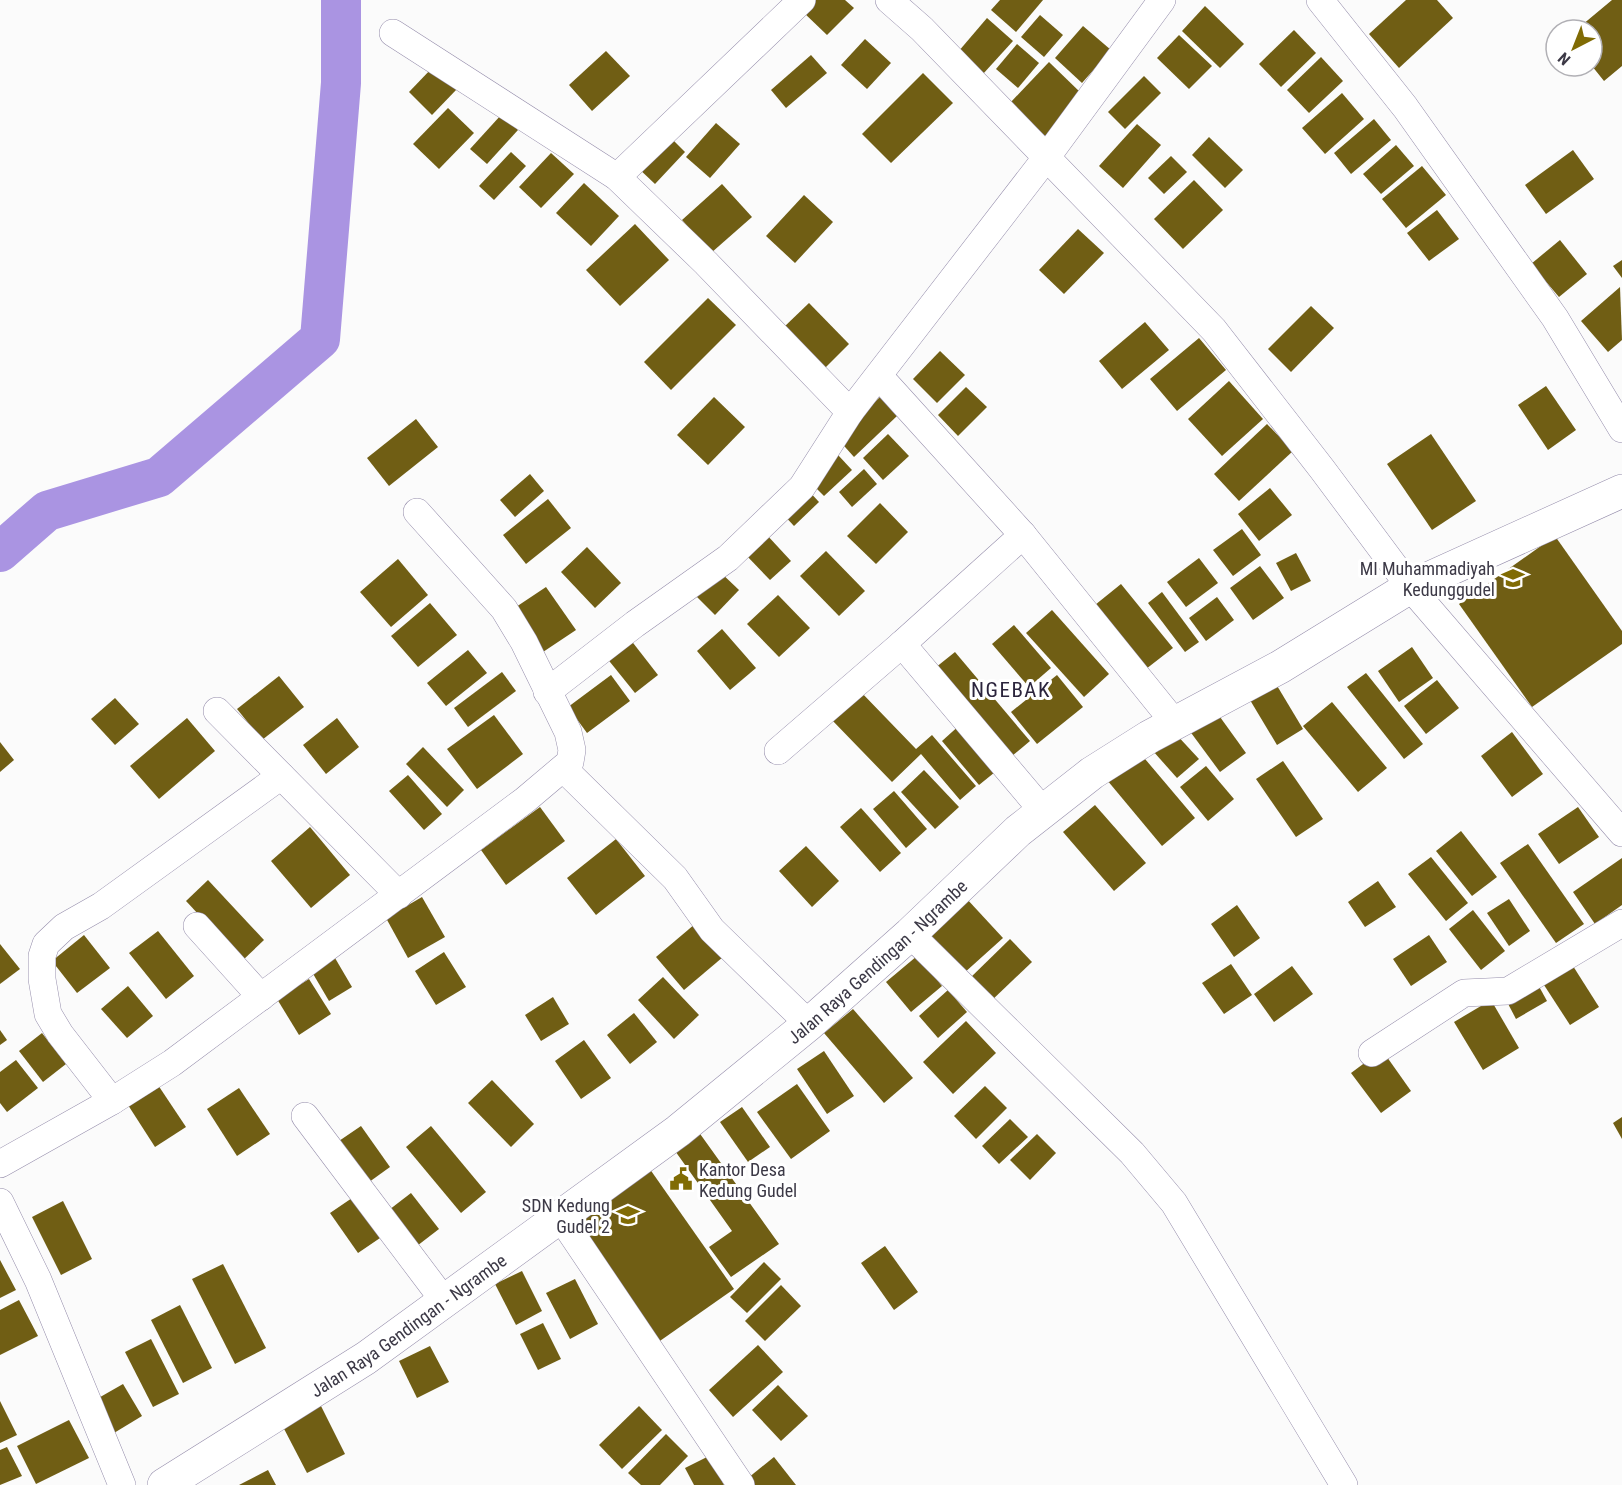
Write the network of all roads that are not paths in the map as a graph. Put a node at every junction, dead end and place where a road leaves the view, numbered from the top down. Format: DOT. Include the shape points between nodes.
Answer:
graph roads {
  1 [pos="802,0"];
  2 [pos="889,0"];
  3 [pos="1162,0"];
  4 [pos="1320,0"];
  5 [pos="393,33"];
  6 [pos="1046,158"];
  7 [pos="617,177"];
  8 [pos="879,376"];
  9 [pos="850,412"];
  10 [pos="1622,429"];
  11 [pos="1622,492"];
  12 [pos="417,512"];
  13 [pos="1023,535"];
  14 [pos="1410,587"];
  15 [pos="902,644"];
  16 [pos="548,693"];
  17 [pos="217,711"];
  18 [pos="1174,722"];
  19 [pos="778,751"];
  20 [pos="564,769"];
  21 [pos="281,776"];
  22 [pos="1043,810"];
  23 [pos="1622,833"];
  24 [pos="399,895"];
  25 [pos="1622,923"];
  26 [pos="197,926"];
  27 [pos="910,934"];
  28 [pos="261,997"];
  29 [pos="809,1024"];
  30 [pos="1372,1053"];
  31 [pos="112,1101"];
  32 [pos="305,1116"];
  33 [pos="0,1164"];
  34 [pos="0,1202"];
  35 [pos="561,1218"];
  36 [pos="445,1302"];
  37 [pos="122,1485"];
  38 [pos="164,1485"];
  39 [pos="741,1485"];
  40 [pos="1344,1485"];
  1 -- 7 [label="street"];
  2 -- 6 [label="street"];
  3 -- 6 [label="street"];
  4 -- 10 [label="street" via="1405,107 1555,318"];
  5 -- 7 [label="street"];
  6 -- 8 [label="street"];
  6 -- 14 [label="street" via="1214,330"];
  7 -- 9 [label="street"];
  8 -- 9 [label="street"];
  8 -- 13 [label="street"];
  9 -- 16 [label="street" via="802,487 728,558"];
  11 -- 14 [label="main road, Jalan Raya Gendingan - Ngrambe"];
  12 -- 16 [label="street" via="504,609"];
  13 -- 15 [label="street"];
  13 -- 18 [label="street"];
  14 -- 18 [label="main road, Jalan Raya Gendingan - Ngrambe" via="1280,667"];
  14 -- 23 [label="street"];
  15 -- 19 [label="street"];
  15 -- 22 [label="street"];
  16 -- 20 [label="street" via="572,743 571,757"];
  17 -- 21 [label="street"];
  18 -- 22 [label="main road, Jalan Raya Gendingan - Ngrambe" via="1092,773"];
  20 -- 24 [label="street"];
  20 -- 29 [label="street" via="675,878 712,930"];
  21 -- 24 [label="street"];
  21 -- 31 [label="street" via="101,906 63,927 46,944 42,979 48,1014"];
  22 -- 27 [label="main road, Jalan Raya Gendingan - Ngrambe"];
  24 -- 28 [label="street"];
  25 -- 30 [label="street" via="1508,991 1464,993"];
  26 -- 28 [label="street"];
  27 -- 29 [label="main road, Jalan Raya Gendingan - Ngrambe"];
  27 -- 40 [label="street" via="1132,1153 1174,1203"];
  28 -- 31 [label="street" via="172,1063"];
  29 -- 35 [label="main road, Jalan Raya Gendingan - Ngrambe" via="678,1131"];
  31 -- 33 [label="street"];
  32 -- 36 [label="street"];
  34 -- 37 [label="street" via="38,1280"];
  35 -- 36 [label="main road, Jalan Raya Gendingan - Ngrambe"];
  35 -- 39 [label="street"];
  36 -- 38 [label="main road, Jalan Raya Gendingan - Ngrambe" via="366,1358"];
}
